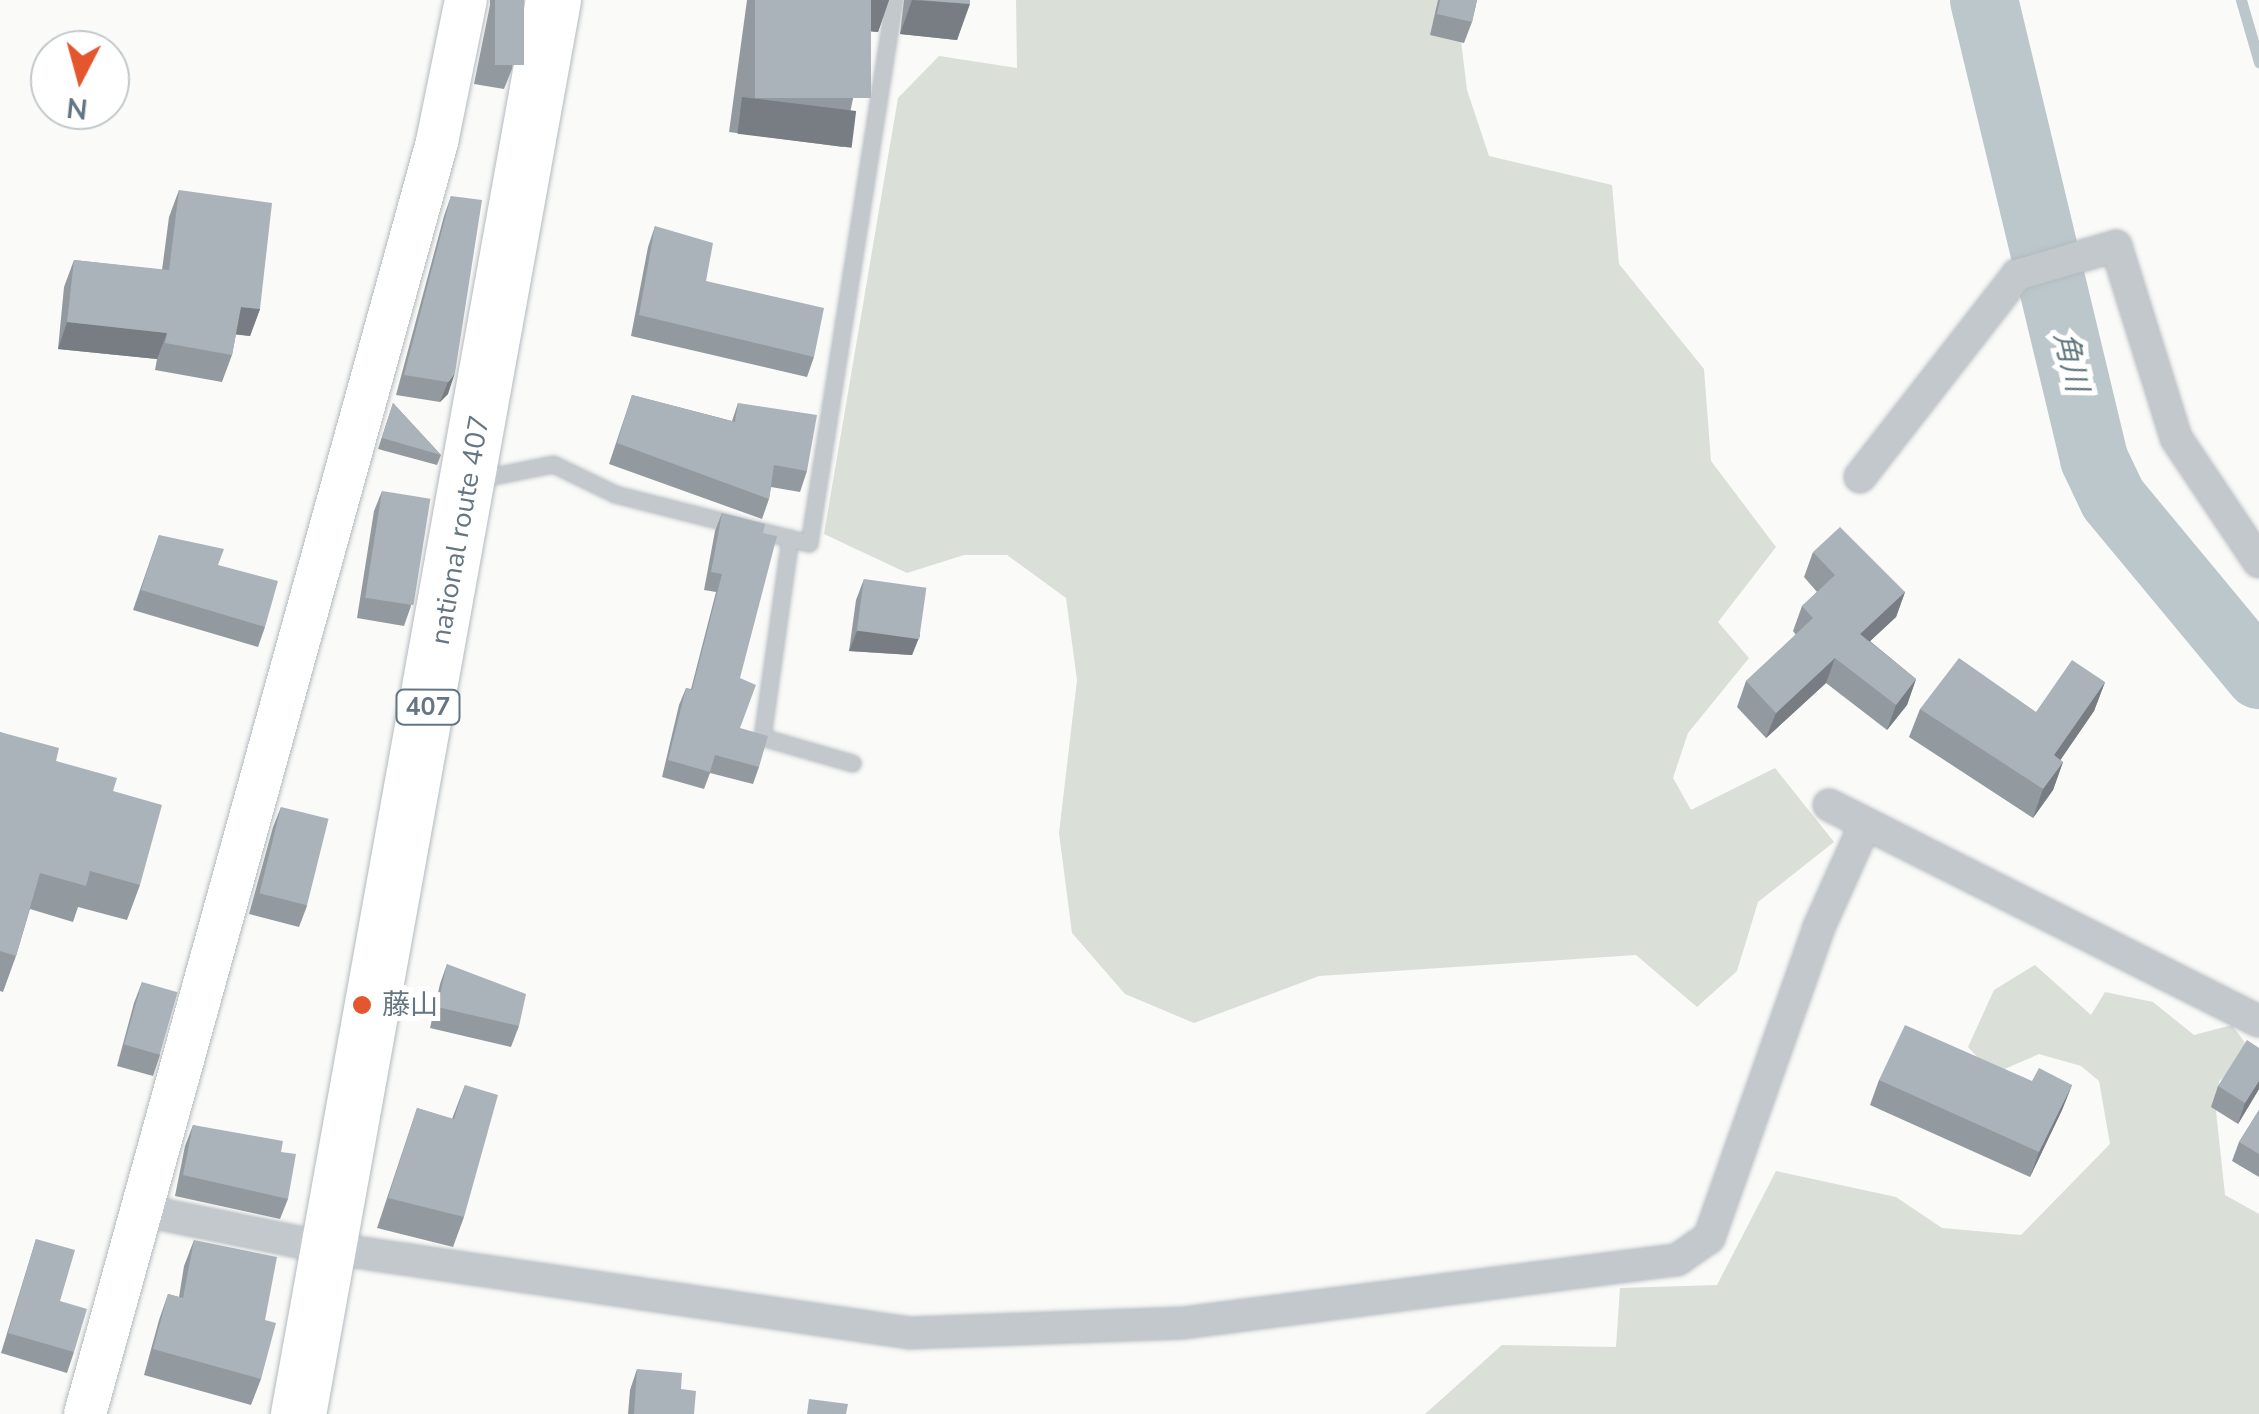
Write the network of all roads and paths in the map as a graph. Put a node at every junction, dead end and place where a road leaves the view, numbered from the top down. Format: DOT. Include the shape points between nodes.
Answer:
graph roads {
  1 [pos="466,0"];
  2 [pos="553,0"];
  3 [pos="894,0"];
  4 [pos="1860,477"];
  5 [pos="469,481"];
  6 [pos="790,538"];
  7 [pos="2259,562"];
  8 [pos="852,763"];
  9 [pos="1829,805"];
  10 [pos="1864,828"];
  11 [pos="2259,1021"];
  12 [pos="145,1212"];
  13 [pos="328,1248"];
  14 [pos="85,1414"];
  15 [pos="298,1414"];
  1 -- 12 [label="street" via="436,142"];
  2 -- 5 [label="highway, national route 407 / 407"];
  3 -- 6 [label="lane" via="808,543"];
  4 -- 7 [label="street" via="2017,275 2116,246 2176,438"];
  5 -- 6 [label="lane" via="553,464 615,494"];
  5 -- 13 [label="highway, national route 407 / 407"];
  6 -- 8 [label="lane" via="762,737"];
  9 -- 10 [label="street"];
  10 -- 11 [label="street"];
  10 -- 13 [label="street" via="1819,927 1710,1238 1677,1260 1183,1323 910,1334"];
  12 -- 13 [label="street"];
  12 -- 14 [label="street"];
  13 -- 15 [label="highway, national route 407 / 407"];
}
